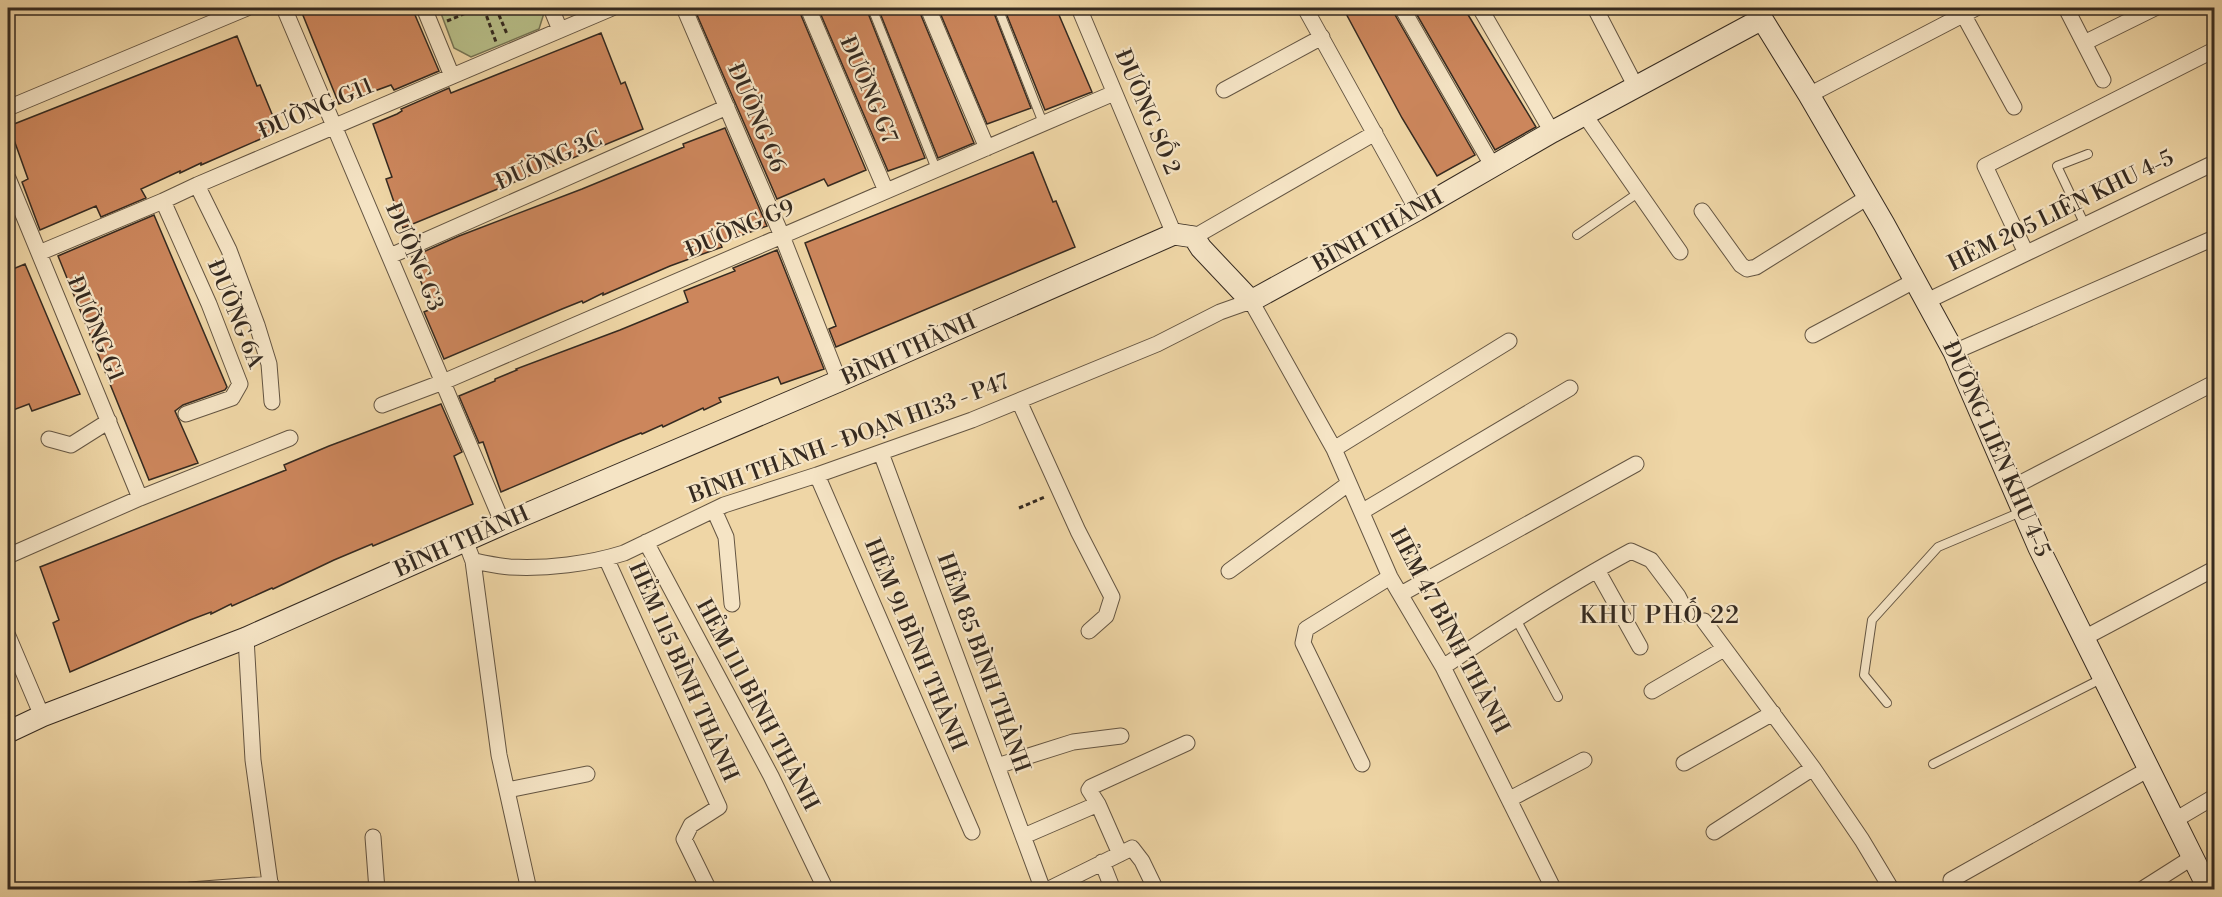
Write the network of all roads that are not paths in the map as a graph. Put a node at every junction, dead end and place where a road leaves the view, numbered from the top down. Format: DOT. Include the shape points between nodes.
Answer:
graph roads {
  1 [pos="248,8"];
  2 [pos="284,8"];
  3 [pos="424,8"];
  4 [pos="551,8"];
  5 [pos="612,8"];
  6 [pos="684,8"];
  7 [pos="808,8"];
  8 [pos="872,8"];
  9 [pos="928,8"];
  10 [pos="998,8"];
  11 [pos="1079,8"];
  12 [pos="1305,8"];
  13 [pos="1402,8"];
  14 [pos="1480,8"];
  15 [pos="1595,8"];
  16 [pos="2066,8"];
  17 [pos="2155,8"];
  18 [pos="1970,11"];
  19 [pos="1760,13"];
  20 [pos="560,30"];
  21 [pos="1322,37"];
  22 [pos="2084,43"];
  23 [pos="2214,50"];
  24 [pos="452,76"];
  25 [pos="2103,80"];
  26 [pos="1636,87"];
  27 [pos="1224,90"];
  28 [pos="1114,93"];
  29 [pos="1809,95"];
  30 [pos="727,107"];
  31 [pos="2014,107"];
  32 [pos="8,108"];
  33 [pos="1584,114"];
  34 [pos="1043,123"];
  35 [pos="335,126"];
  36 [pos="1552,132"];
  37 [pos="1374,133"];
  38 [pos="987,148"];
  39 [pos="2088,154"];
  40 [pos="2214,163"];
  41 [pos="1492,165"];
  42 [pos="936,170"];
  43 [pos="8,178"];
  44 [pos="197,185"];
  45 [pos="886,191"];
  46 [pos="1638,193"];
  47 [pos="1869,197"];
  48 [pos="163,201"];
  49 [pos="1417,210"];
  50 [pos="1702,211"];
  51 [pos="2085,225"];
  52 [pos="1577,234"];
  53 [pos="782,236"];
  54 [pos="1184,236"];
  55 [pos="2214,238"];
  56 [pos="1680,252"];
  57 [pos="39,253"];
  58 [pos="2025,253"];
  59 [pos="390,256"];
  60 [pos="1916,280"];
  61 [pos="1251,300"];
  62 [pos="1927,301"];
  63 [pos="1813,334"];
  64 [pos="1509,341"];
  65 [pos="1954,352"];
  66 [pos="838,381"];
  67 [pos="443,382"];
  68 [pos="2214,383"];
  69 [pos="1570,388"];
  70 [pos="1019,401"];
  71 [pos="272,402"];
  72 [pos="382,405"];
  73 [pos="186,414"];
  74 [pos="108,420"];
  75 [pos="291,438"];
  76 [pos="49,439"];
  77 [pos="1334,448"];
  78 [pos="881,453"];
  79 [pos="1636,464"];
  80 [pos="817,475"];
  81 [pos="1348,484"];
  82 [pos="2013,487"];
  83 [pos="140,498"];
  84 [pos="714,510"];
  85 [pos="2023,511"];
  86 [pos="1363,512"];
  87 [pos="502,524"];
  88 [pos="465,540"];
  89 [pos="645,542"];
  90 [pos="8,556"];
  91 [pos="606,558"];
  92 [pos="472,561"];
  93 [pos="2214,569"];
  94 [pos="1597,570"];
  95 [pos="1229,571"];
  96 [pos="1390,577"];
  97 [pos="1401,594"];
  98 [pos="732,604"];
  99 [pos="1687,614"];
  100 [pos="1516,619"];
  101 [pos="1704,621"];
  102 [pos="1089,631"];
  103 [pos="8,636"];
  104 [pos="246,638"];
  105 [pos="2084,638"];
  106 [pos="1640,647"];
  107 [pos="1724,649"];
  108 [pos="1443,667"];
  109 [pos="2103,678"];
  110 [pos="1652,691"];
  111 [pos="1558,697"];
  112 [pos="1887,703"];
  113 [pos="1773,713"];
  114 [pos="42,717"];
  115 [pos="8,732"];
  116 [pos="1121,736"];
  117 [pos="1187,743"];
  118 [pos="1584,760"];
  119 [pos="1684,763"];
  120 [pos="1362,764"];
  121 [pos="1933,764"];
  122 [pos="997,765"];
  123 [pos="1813,768"];
  124 [pos="2149,769"];
  125 [pos="587,774"];
  126 [pos="508,790"];
  127 [pos="2214,798"];
  128 [pos="1510,799"];
  129 [pos="1098,804"];
  130 [pos="2175,820"];
  131 [pos="972,832"];
  132 [pos="1714,832"];
  133 [pos="1024,836"];
  134 [pos="373,837"];
  135 [pos="1120,854"];
  136 [pos="2193,857"];
  137 [pos="1102,862"];
  138 [pos="1951,880"];
  139 [pos="271,887"];
  140 [pos="190,890"];
  141 [pos="377,890"];
  142 [pos="529,890"];
  143 [pos="709,890"];
  144 [pos="826,890"];
  145 [pos="1045,890"];
  146 [pos="1113,890"];
  147 [pos="1156,890"];
  148 [pos="1554,890"];
  149 [pos="1892,890"];
  150 [pos="2141,890"];
  151 [pos="2209,890"];
  1 -- 32 [label="street"];
  2 -- 35 [label="street, ĐƯỜNG G3"];
  3 -- 24 [label="street"];
  4 -- 20 [label="street"];
  5 -- 20 [label="street, ĐƯỜNG G11"];
  6 -- 30 [label="street, ĐƯỜNG G6"];
  7 -- 45 [label="street, ĐƯỜNG G7"];
  8 -- 42 [label="lane"];
  9 -- 38 [label="street"];
  10 -- 34 [label="lane"];
  11 -- 28 [label="street, ĐƯỜNG SỐ 2"];
  12 -- 21 [label="street"];
  13 -- 41 [label="street"];
  14 -- 36 [label="street"];
  15 -- 26 [label="street"];
  16 -- 22 [label="street"];
  17 -- 22 [label="street"];
  18 -- 29 [label="street"];
  18 -- 31 [label="street"];
  19 -- 26 [label="street, BÌNH THÀNH"];
  19 -- 29 [label="street, ĐƯỜNG LIÊN KHU 4-5"];
  20 -- 24 [label="street, ĐƯỜNG G11"];
  21 -- 27 [label="street"];
  21 -- 37 [label="street"];
  22 -- 25 [label="street"];
  23 -- 58 [label="street" via="1985,166"];
  24 -- 35 [label="street, ĐƯỜNG G11"];
  26 -- 33 [label="street, BÌNH THÀNH"];
  28 -- 34 [label="street, ĐƯỜNG G9"];
  28 -- 54 [label="street, ĐƯỜNG SỐ 2"];
  29 -- 47 [label="street, ĐƯỜNG LIÊN KHU 4-5"];
  30 -- 53 [label="street, ĐƯỜNG G6"];
  30 -- 59 [label="street, ĐƯỜNG 3C"];
  33 -- 36 [label="street, BÌNH THÀNH"];
  33 -- 46 [label="street"];
  34 -- 38 [label="street, ĐƯỜNG G9"];
  35 -- 44 [label="street, ĐƯỜNG G11"];
  35 -- 59 [label="street, ĐƯỜNG G3"];
  36 -- 41 [label="street, BÌNH THÀNH"];
  37 -- 49 [label="street"];
  37 -- 54 [label="street"];
  38 -- 42 [label="street, ĐƯỜNG G9"];
  39 -- 51 [label="lane" via="2057,166"];
  40 -- 51 [label="street, HẺM 205 LIÊN KHU 4-5"];
  41 -- 49 [label="street, BÌNH THÀNH"];
  42 -- 45 [label="street, ĐƯỜNG G9"];
  43 -- 57 [label="street, ĐƯỜNG G1"];
  44 -- 48 [label="street, ĐƯỜNG G11"];
  44 -- 71 [label="street" via="229,250 257,325 269,364"];
  45 -- 53 [label="street, ĐƯỜNG G9"];
  46 -- 52 [label="lane"];
  46 -- 56 [label="street"];
  47 -- 50 [label="street" via="1747,269"];
  47 -- 60 [label="street, ĐƯỜNG LIÊN KHU 4-5"];
  48 -- 57 [label="street, ĐƯỜNG G11"];
  48 -- 73 [label="street, ĐƯỜNG 6A" via="240,384 232,398"];
  49 -- 61 [label="street, BÌNH THÀNH"];
  51 -- 58 [label="street, HẺM 205 LIÊN KHU 4-5"];
  53 -- 66 [label="street, ĐƯỜNG G6"];
  53 -- 67 [label="street, ĐƯỜNG G9"];
  54 -- 61 [label="street" via="1201,248"];
  54 -- 66 [label="street, BÌNH THÀNH"];
  55 -- 65 [label="street"];
  57 -- 74 [label="street, ĐƯỜNG G1"];
  58 -- 62 [label="street, HẺM 205 LIÊN KHU 4-5"];
  59 -- 67 [label="street, ĐƯỜNG G3"];
  60 -- 62 [label="street, ĐƯỜNG LIÊN KHU 4-5"];
  60 -- 63 [label="street"];
  61 -- 70 [label="street, BÌNH THÀNH - ĐOẠN H133 - P47"];
  61 -- 77 [label="street, HẺM 47 BÌNH THÀNH"];
  62 -- 65 [label="street, ĐƯỜNG LIÊN KHU 4-5"];
  64 -- 77 [label="street"];
  65 -- 82 [label="street, ĐƯỜNG LIÊN KHU 4-5"];
  66 -- 87 [label="street, BÌNH THÀNH"];
  67 -- 72 [label="street, ĐƯỜNG G9"];
  67 -- 87 [label="street, ĐƯỜNG G3"];
  68 -- 82 [label="street"];
  69 -- 86 [label="street"];
  70 -- 78 [label="street, BÌNH THÀNH - ĐOẠN H133 - P47"];
  70 -- 102 [label="street" via="1112,597 1106,615"];
  74 -- 76 [label="street" via="71,445"];
  74 -- 83 [label="street, ĐƯỜNG G1"];
  75 -- 83 [label="street"];
  77 -- 81 [label="street, HẺM 47 BÌNH THÀNH"];
  78 -- 80 [label="street, BÌNH THÀNH - ĐOẠN H133 - P47"];
  78 -- 122 [label="street, HẺM 85 BÌNH THÀNH"];
  79 -- 97 [label="street"];
  80 -- 84 [label="street, BÌNH THÀNH - ĐOẠN H133 - P47"];
  80 -- 131 [label="street, HẺM 91 BÌNH THÀNH"];
  81 -- 86 [label="street, HẺM 47 BÌNH THÀNH"];
  81 -- 95 [label="street"];
  82 -- 85 [label="street, ĐƯỜNG LIÊN KHU 4-5"];
  83 -- 90 [label="street"];
  84 -- 89 [label="street, BÌNH THÀNH - ĐOẠN H133 - P47"];
  84 -- 98 [label="street" via="726,537"];
  85 -- 105 [label="street, ĐƯỜNG LIÊN KHU 4-5"];
  85 -- 112 [label="lane" via="1938,547 1872,620 1864,675"];
  86 -- 96 [label="street, HẺM 47 BÌNH THÀNH"];
  87 -- 88 [label="street, BÌNH THÀNH"];
  88 -- 92 [label="street"];
  88 -- 104 [label="street, BÌNH THÀNH"];
  89 -- 91 [label="street, BÌNH THÀNH - ĐOẠN H133 - P47"];
  89 -- 144 [label="street, HẺM 111 BÌNH THÀNH" via="771,776"];
  91 -- 92 [label="street, BÌNH THÀNH - ĐOẠN H133 - P47" via="510,567"];
  91 -- 143 [label="street, HẺM 115 BÌNH THÀNH" via="719,807 691,825 684,839"];
  92 -- 126 [label="street"];
  93 -- 105 [label="street"];
  94 -- 99 [label="street" via="1631,551 1651,560"];
  94 -- 100 [label="street"];
  94 -- 106 [label="street"];
  96 -- 97 [label="street, HẺM 47 BÌNH THÀNH"];
  96 -- 120 [label="street" via="1306,629 1303,643"];
  97 -- 108 [label="street, HẺM 47 BÌNH THÀNH"];
  100 -- 108 [label="street"];
  100 -- 111 [label="lane"];
  101 -- 107 [label="street"];
  103 -- 114 [label="street"];
  104 -- 114 [label="street, BÌNH THÀNH"];
  104 -- 139 [label="street" via="253,760"];
  105 -- 109 [label="street, ĐƯỜNG LIÊN KHU 4-5"];
  107 -- 110 [label="street"];
  107 -- 113 [label="street"];
  108 -- 128 [label="street, HẺM 47 BÌNH THÀNH"];
  109 -- 121 [label="lane"];
  109 -- 124 [label="street, ĐƯỜNG LIÊN KHU 4-5"];
  113 -- 119 [label="street"];
  113 -- 123 [label="street"];
  114 -- 115 [label="street, BÌNH THÀNH"];
  116 -- 122 [label="street" via="1072,742"];
  117 -- 129 [label="street" via="1091,787"];
  118 -- 128 [label="street"];
  122 -- 133 [label="street, HẺM 85 BÌNH THÀNH"];
  123 -- 132 [label="street"];
  123 -- 149 [label="street"];
  124 -- 130 [label="street, ĐƯỜNG LIÊN KHU 4-5"];
  124 -- 138 [label="street"];
  125 -- 126 [label="street"];
  126 -- 142 [label="street"];
  127 -- 130 [label="street"];
  128 -- 148 [label="street, HẺM 47 BÌNH THÀNH"];
  129 -- 133 [label="street"];
  129 -- 135 [label="street"];
  130 -- 136 [label="street, ĐƯỜNG LIÊN KHU 4-5"];
  133 -- 145 [label="street, HẺM 85 BÌNH THÀNH"];
  134 -- 141 [label="street"];
  135 -- 137 [label="street"];
  135 -- 147 [label="street" via="1132,848"];
  136 -- 150 [label="street"];
  136 -- 151 [label="street, ĐƯỜNG LIÊN KHU 4-5"];
  137 -- 145 [label="street"];
  137 -- 146 [label="street"];
  139 -- 140 [label="street"];
}
